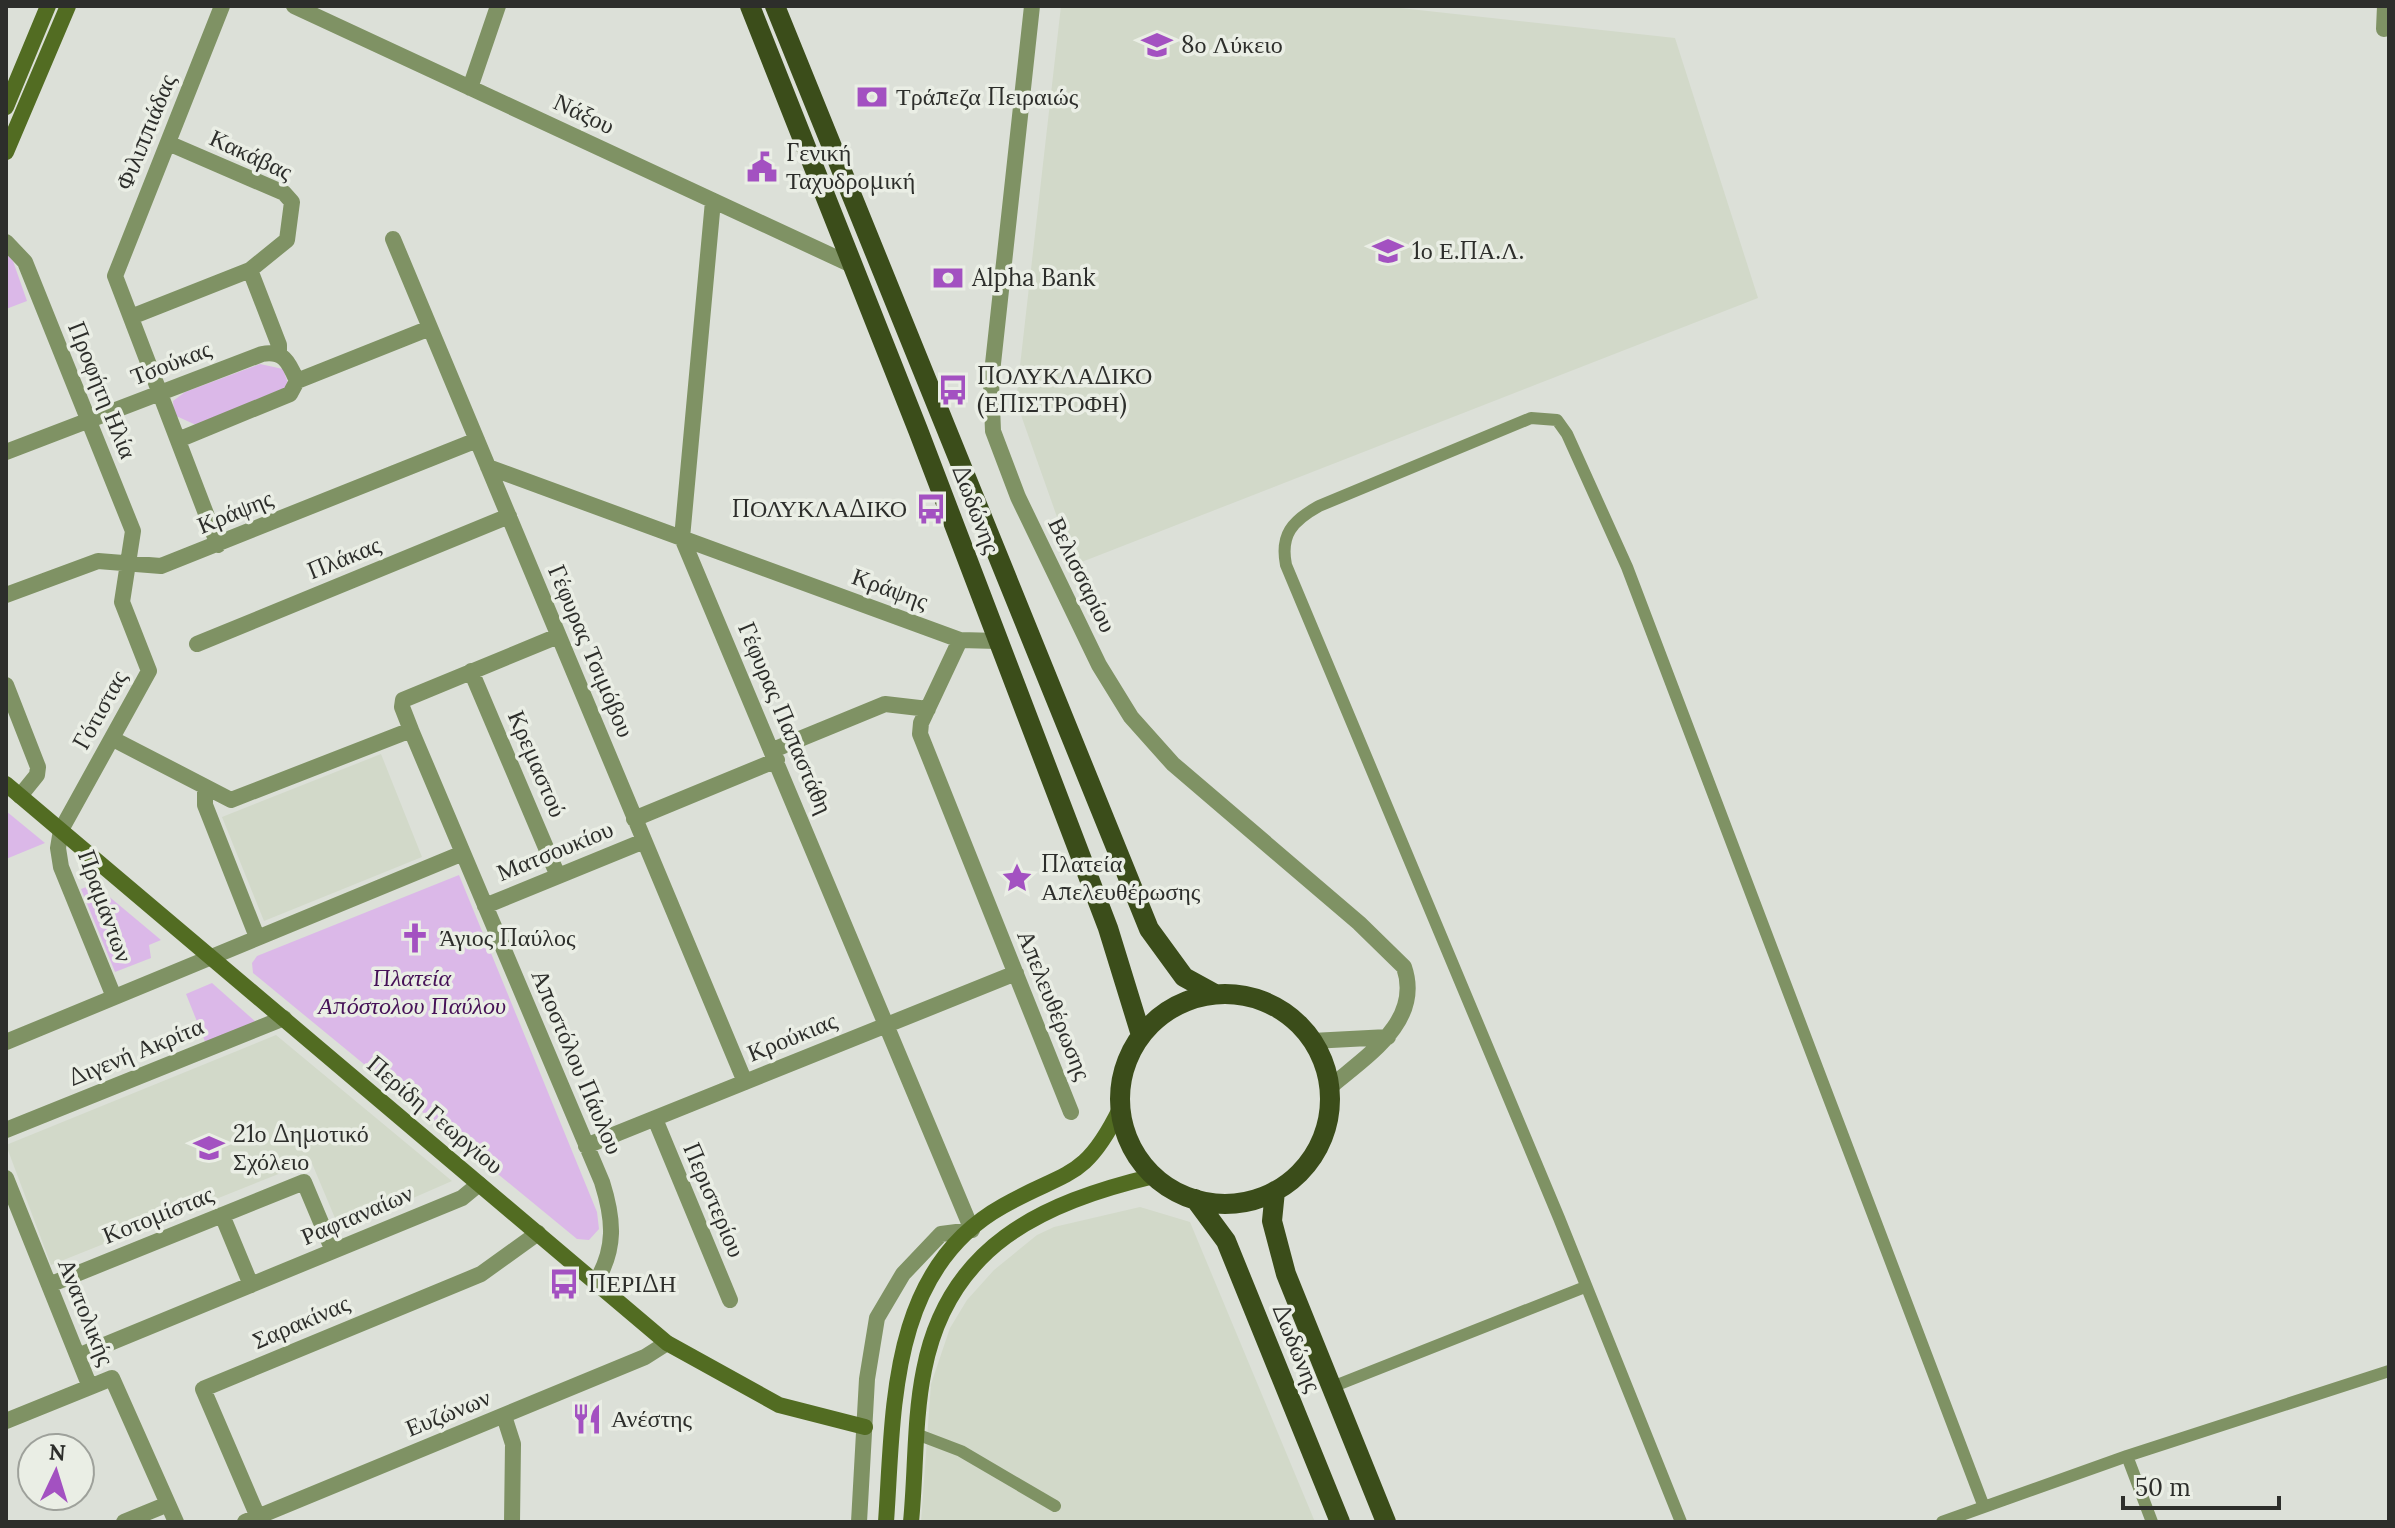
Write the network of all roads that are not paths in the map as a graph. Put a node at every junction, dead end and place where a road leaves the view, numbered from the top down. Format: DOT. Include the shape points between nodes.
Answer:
graph roads {
  1 [pos="48,6"];
  2 [pos="68,6"];
  3 [pos="222,6"];
  4 [pos="294,6"];
  5 [pos="498,6"];
  6 [pos="750,6"];
  7 [pos="775,6"];
  8 [pos="1032,6"];
  9 [pos="2385,6"];
  10 [pos="2384,29"];
  11 [pos="12,75"];
  12 [pos="470,88"];
  13 [pos="6,107"];
  14 [pos="168,143"];
  15 [pos="6,152"];
  16 [pos="713,201"];
  17 [pos="393,239"];
  18 [pos="6,242"];
  19 [pos="854,266"];
  20 [pos="250,270"];
  21 [pos="131,317"];
  22 [pos="430,328"];
  23 [pos="279,354"];
  24 [pos="297,381"];
  25 [pos="160,393"];
  26 [pos="89,420"];
  27 [pos="178,440"];
  28 [pos="477,440"];
  29 [pos="6,452"];
  30 [pos="488,467"];
  31 [pos="509,516"];
  32 [pos="682,538"];
  33 [pos="218,545"];
  34 [pos="128,563"];
  35 [pos="6,595"];
  36 [pos="558,636"];
  37 [pos="960,640"];
  38 [pos="998,641"];
  39 [pos="197,644"];
  40 [pos="471,671"];
  41 [pos="6,685"];
  42 [pos="928,709"];
  43 [pos="411,730"];
  44 [pos="113,739"];
  45 [pos="775,755"];
  46 [pos="6,784"];
  47 [pos="205,788"];
  48 [pos="20,796"];
  49 [pos="634,819"];
  50 [pos="61,830"];
  51 [pos="644,841"];
  52 [pos="463,853"];
  53 [pos="558,876"];
  54 [pos="485,906"];
  55 [pos="257,937"];
  56 [pos="212,958"];
  57 [pos="1016,973"];
  58 [pos="1215,994"];
  59 [pos="114,997"];
  60 [pos="284,1018"];
  61 [pos="887,1025"];
  62 [pos="1141,1035"];
  63 [pos="1388,1037"];
  64 [pos="1312,1041"];
  65 [pos="6,1042"];
  66 [pos="745,1082"];
  67 [pos="1329,1088"];
  68 [pos="1120,1109"];
  69 [pos="1071,1112"];
  70 [pos="655,1119"];
  71 [pos="6,1130"];
  72 [pos="586,1146"];
  73 [pos="1154,1176"];
  74 [pos="6,1178"];
  75 [pos="479,1184"];
  76 [pos="1275,1191"];
  77 [pos="1195,1199"];
  78 [pos="222,1215"];
  79 [pos="972,1230"];
  80 [pos="538,1233"];
  81 [pos="333,1251"];
  82 [pos="596,1282"];
  83 [pos="49,1285"];
  84 [pos="251,1285"];
  85 [pos="1585,1287"];
  86 [pos="730,1300"];
  87 [pos="667,1343"];
  88 [pos="78,1356"];
  89 [pos="2389,1371"];
  90 [pos="90,1387"];
  91 [pos="1332,1387"];
  92 [pos="8,1414"];
  93 [pos="504,1416"];
  94 [pos="865,1427"];
  95 [pos="919,1435"];
  96 [pos="2127,1456"];
  97 [pos="168,1504"];
  98 [pos="1055,1506"];
  99 [pos="1984,1507"];
  100 [pos="252,1519"];
  101 [pos="124,1522"];
  102 [pos="176,1522"];
  103 [pos="512,1522"];
  104 [pos="859,1522"];
  105 [pos="886,1522"];
  106 [pos="911,1522"];
  107 [pos="1340,1522"];
  108 [pos="1386,1522"];
  109 [pos="1681,1522"];
  110 [pos="1942,1522"];
  111 [pos="2152,1522"];
  1 -- 11 [label="street"];
  2 -- 15 [label="street"];
  3 -- 14 [label="street, Φιλιππιάδας"];
  4 -- 12 [label="street, Νάξου"];
  5 -- 12 [label="street"];
  6 -- 19 [label="main road, Δωδώνης"];
  7 -- 58 [label="main road, Δωδώνης" via="1149,929 1184,977"];
  8 -- 63 [label="street, Βελισσαρίου" via="989,396 997,443 1051,569 1131,717 1173,764 1404,967 1407,999"];
  9 -- 10 [label="street"];
  11 -- 13 [label="street"];
  12 -- 16 [label="street, Νάξου"];
  14 -- 20 [label="street, Κακάβας" via="284,193 292,202 287,240"];
  14 -- 21 [label="street, Φιλιππιάδας" via="115,276"];
  16 -- 19 [label="street, Νάξου"];
  16 -- 32 [label="street, Γέφυρας Παπαστάθη"];
  17 -- 22 [label="street, Γέφυρας Τσιμόβου"];
  18 -- 26 [label="street, Προφήτη Ηλία" via="25,262"];
  19 -- 38 [label="main road, Δωδώνης"];
  20 -- 21 [label="street, Κακάβας"];
  20 -- 23 [label="street"];
  21 -- 25 [label="street"];
  22 -- 24 [label="street"];
  22 -- 28 [label="street, Γέφυρας Τσιμόβου"];
  23 -- 24 [label="street"];
  23 -- 25 [label="street, Τσούκας" via="262,354"];
  24 -- 27 [label="street" via="294,391 281,399"];
  25 -- 26 [label="street, Τσούκας"];
  25 -- 27 [label="street"];
  26 -- 29 [label="street, Τσούκας"];
  26 -- 34 [label="street, Προφήτη Ηλία" via="133,531"];
  27 -- 33 [label="street"];
  28 -- 30 [label="street, Γέφυρας Τσιμόβου"];
  28 -- 33 [label="street, Κράψης"];
  30 -- 31 [label="street, Γέφυρας Τσιμόβου"];
  30 -- 32 [label="street, Κράψης"];
  31 -- 36 [label="street, Γέφυρας Τσιμόβου"];
  31 -- 39 [label="street, Πλάκας"];
  32 -- 37 [label="street, Κράψης"];
  32 -- 45 [label="street, Γέφυρας Παπαστάθη"];
  33 -- 34 [label="street, Κράψης" via="161,566"];
  34 -- 35 [label="street, Κράψης" via="98,561"];
  34 -- 44 [label="street, Γότιστας" via="122,602 149,671"];
  36 -- 40 [label="street"];
  36 -- 49 [label="street, Γέφυρας Τσιμόβου"];
  37 -- 38 [label="street"];
  37 -- 42 [label="street, Απελευθέρωσης"];
  38 -- 62 [label="main road, Δωδώνης" via="1108,928"];
  40 -- 43 [label="street" via="403,700"];
  40 -- 53 [label="street, Κρεμαστού"];
  41 -- 48 [label="street" via="38,767"];
  42 -- 45 [label="street, Ματσουκίου" via="885,704"];
  42 -- 57 [label="street, Απελευθέρωσης" via="921,736"];
  43 -- 47 [label="street" via="236,799"];
  43 -- 52 [label="street, Αποστόλου Πάυλου"];
  44 -- 47 [label="street"];
  44 -- 50 [label="street, Γότιστας"];
  45 -- 49 [label="street, Ματσουκίου"];
  45 -- 61 [label="street, Γέφυρας Παπαστάθη"];
  46 -- 48 [label="street, Περίδη Γεωργίου"];
  47 -- 55 [label="street" via="205,805"];
  48 -- 50 [label="street, Περίδη Γεωργίου"];
  49 -- 51 [label="street, Γέφυρας Τσιμόβου"];
  50 -- 56 [label="street, Περίδη Γεωργίου"];
  50 -- 59 [label="street, Πραμάντων" via="61,867"];
  51 -- 53 [label="street, Ματσουκίου"];
  51 -- 66 [label="street, Γέφυρας Τσιμόβου"];
  52 -- 54 [label="street, Αποστόλου Πάυλου"];
  52 -- 55 [label="street, Πραμάντων"];
  53 -- 54 [label="street, Ματσουκίου"];
  54 -- 72 [label="street, Αποστόλου Πάυλου"];
  55 -- 56 [label="street, Πραμάντων"];
  56 -- 59 [label="street, Πραμάντων"];
  56 -- 60 [label="street, Περίδη Γεωργίου"];
  57 -- 61 [label="street, Κρούκιας"];
  57 -- 69 [label="street, Απελευθέρωσης"];
  58 -- 62 [label="main road, Δωδώνης" via="1176,1006"];
  58 -- 64 [label="main road, Δωδώνης" via="1246,996 1275,1006"];
  59 -- 65 [label="street, Πραμάντων"];
  60 -- 71 [label="street, Διγενή Ακρίτα"];
  60 -- 75 [label="street, Περίδη Γεωργίου"];
  61 -- 66 [label="street, Κρούκιας"];
  61 -- 79 [label="street, Γέφυρας Παπαστάθη"];
  62 -- 68 [label="main road, Δωδώνης" via="1124,1068"];
  63 -- 64 [label="street"];
  63 -- 67 [label="street, Βελισσαρίου"];
  64 -- 67 [label="main road, Δωδώνης"];
  66 -- 70 [label="street, Κρούκιας"];
  67 -- 76 [label="main road, Δωδώνης" via="1318,1148"];
  68 -- 73 [label="main road, Δωδώνης" via="1132,1148"];
  68 -- 79 [label="street" via="1104,1142 1078,1170 1004,1205"];
  70 -- 72 [label="street, Κρούκιας"];
  70 -- 86 [label="street, Περιστερίου"];
  72 -- 82 [label="street, Αποστόλου Πάυλου" via="607,1199 613,1232 609,1257"];
  73 -- 77 [label="main road, Δωδώνης"];
  73 -- 95 [label="street" via="1098,1189 1042,1214 1009,1233 972,1266 945,1303 931,1338"];
  74 -- 83 [label="street, Ανατολικής"];
  75 -- 80 [label="street, Περίδη Γεωργίου"];
  75 -- 81 [label="street, Ραφταναίων" via="462,1198"];
  76 -- 77 [label="main road, Δωδώνης" via="1236,1203"];
  76 -- 91 [label="main road, Δωδώνης" via="1274,1237"];
  77 -- 107 [label="main road, Δωδώνης" via="1226,1241"];
  78 -- 81 [label="street, Κοτομίστας" via="304,1182"];
  78 -- 83 [label="street, Κοτομίστας"];
  78 -- 84 [label="street"];
  79 -- 94 [label="street" via="941,1234 884,1303 870,1353"];
  79 -- 105 [label="street" via="931,1279 903,1341"];
  80 -- 82 [label="street, Περίδη Γεωργίου"];
  80 -- 100 [label="street, Σαρακίνας" via="481,1274 203,1389"];
  81 -- 84 [label="street, Ραφταναίων"];
  82 -- 87 [label="street, Περίδη Γεωργίου"];
  83 -- 88 [label="street, Ανατολικής"];
  84 -- 88 [label="street, Ραφταναίων"];
  85 -- 91 [label="lane"];
  85 -- 99 [label="lane" via="1283,549 1286,533 1299,517 1319,506 1546,416 1557,420 1567,434 1627,567"];
  85 -- 109 [label="lane"];
  87 -- 93 [label="street, Ευζώνων"];
  87 -- 94 [label="street, Περίδη Γεωργίου" via="769,1401"];
  88 -- 90 [label="street, Ανατολικής"];
  89 -- 96 [label="lane"];
  90 -- 92 [label="street"];
  90 -- 97 [label="street, Ανατολικής" via="112,1378"];
  91 -- 108 [label="main road, Δωδώνης"];
  93 -- 100 [label="street, Ευζώνων"];
  93 -- 103 [label="street" via="513,1444"];
  94 -- 104 [label="street"];
  95 -- 98 [label="lane" via="961,1451"];
  95 -- 106 [label="street"];
  96 -- 99 [label="lane"];
  96 -- 111 [label="lane"];
  97 -- 101 [label="street"];
  97 -- 102 [label="street, Ανατολικής"];
  99 -- 110 [label="lane"];
}
